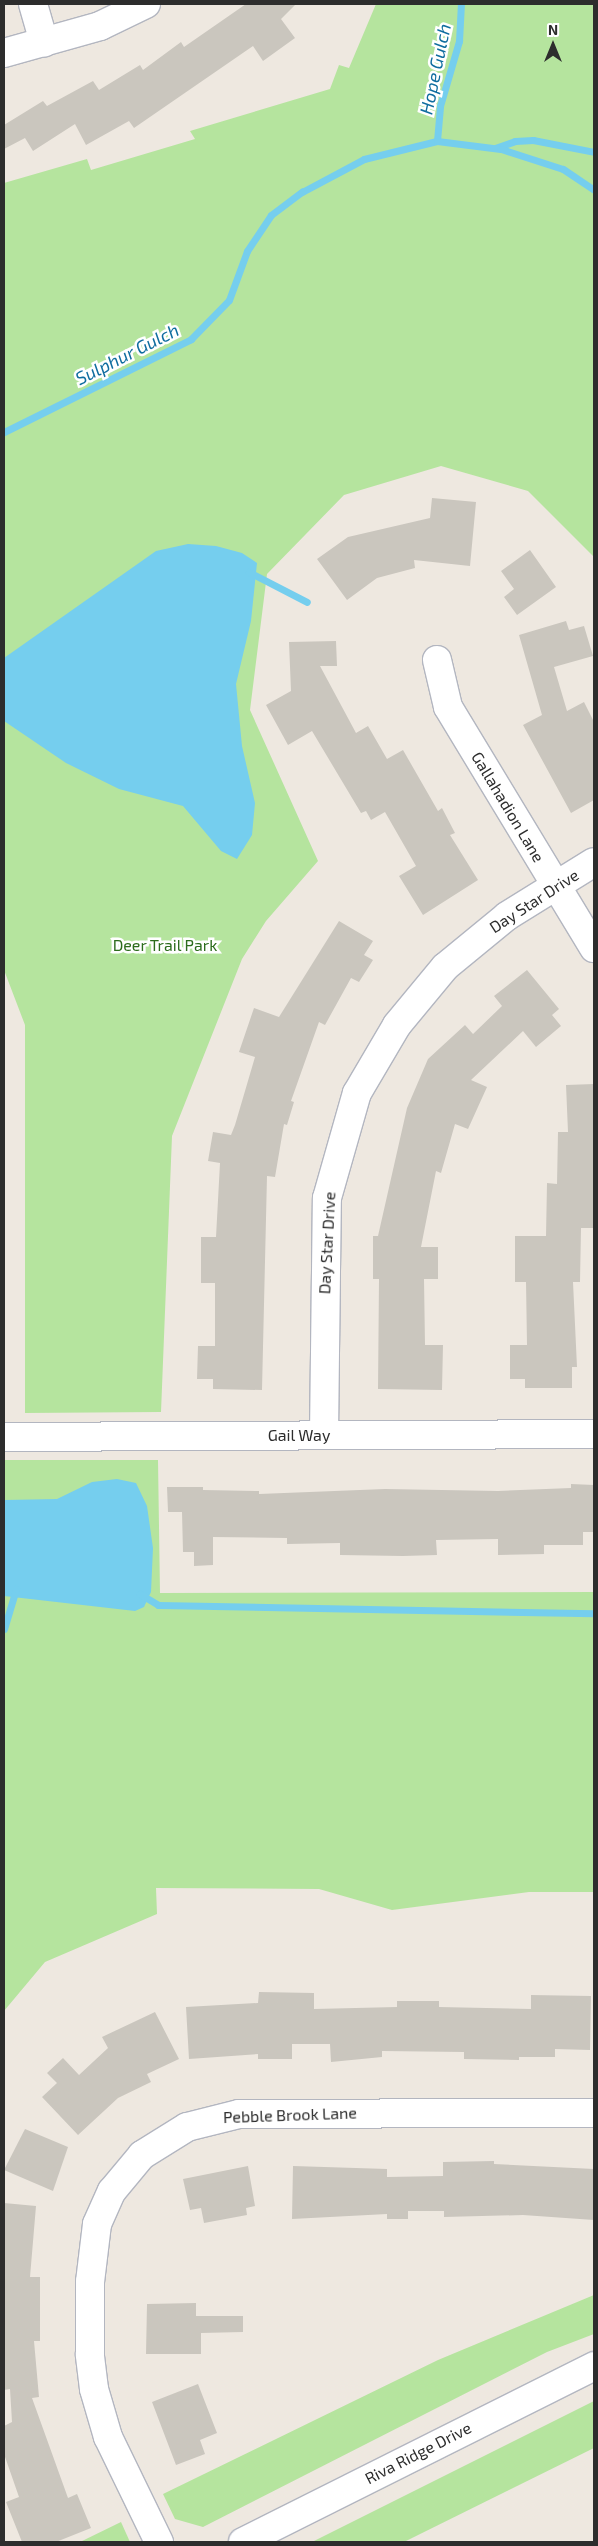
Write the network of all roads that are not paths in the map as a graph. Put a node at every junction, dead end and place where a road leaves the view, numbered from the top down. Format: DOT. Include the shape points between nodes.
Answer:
graph roads {
  1 [pos="33,4"];
  2 [pos="146,4"];
  3 [pos="44,42"];
  4 [pos="4,53"];
  5 [pos="437,660"];
  6 [pos="594,862"];
  7 [pos="556,885"];
  8 [pos="594,948"];
  9 [pos="594,1434"];
  10 [pos="324,1435"];
  11 [pos="4,1436"];
  12 [pos="594,2113"];
  13 [pos="594,2366"];
  14 [pos="159,2542"];
  15 [pos="243,2542"];
  1 -- 3 [label="street"];
  2 -- 3 [label="street" via="100,26"];
  3 -- 4 [label="street"];
  5 -- 7 [label="street, Gallahadion Lane" via="448,707"];
  6 -- 7 [label="street, Day Star Drive"];
  7 -- 8 [label="street, Gallahadion Lane"];
  7 -- 10 [label="street, Day Star Drive" via="476,940 432,981 384,1044 357,1093 336,1154 326,1206"];
  9 -- 10 [label="street, Gail Way"];
  10 -- 11 [label="street, Gail Way"];
  12 -- 14 [label="street, Pebble Brook Lane" via="239,2114 187,2127 142,2155 112,2191 97,2224 90,2282 90,2354 94,2389 108,2437"];
  13 -- 15 [label="street, Riva Ridge Drive"];
}
